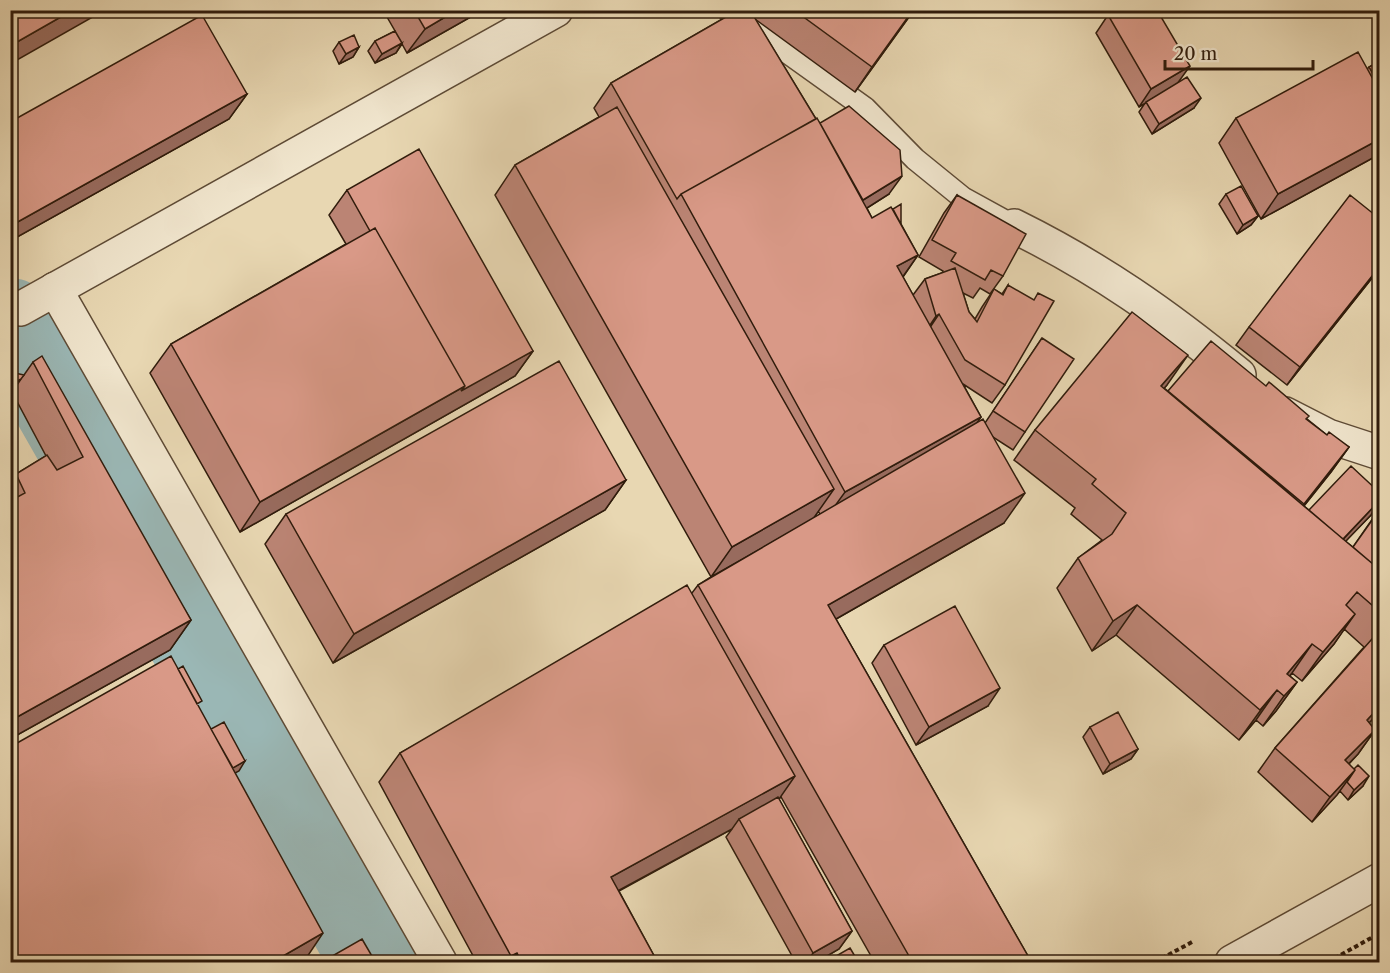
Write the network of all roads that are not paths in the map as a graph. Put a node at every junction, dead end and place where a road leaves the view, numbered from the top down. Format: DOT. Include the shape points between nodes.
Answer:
graph roads {
  1 [pos="556,10"];
  2 [pos="728,10"];
  3 [pos="1014,225"];
  4 [pos="56,289"];
  5 [pos="15,312"];
  6 [pos="1380,453"];
  7 [pos="1380,880"];
  8 [pos="440,963"];
  9 [pos="1232,963"];
  1 -- 4 [label="street"];
  2 -- 3 [label="lane" via="865,108 915,159 963,198"];
  3 -- 6 [label="street" via="1072,254 1141,298 1289,417 1328,436"];
  4 -- 5 [label="street"];
  4 -- 8 [label="street"];
  7 -- 9 [label="street"];
}
